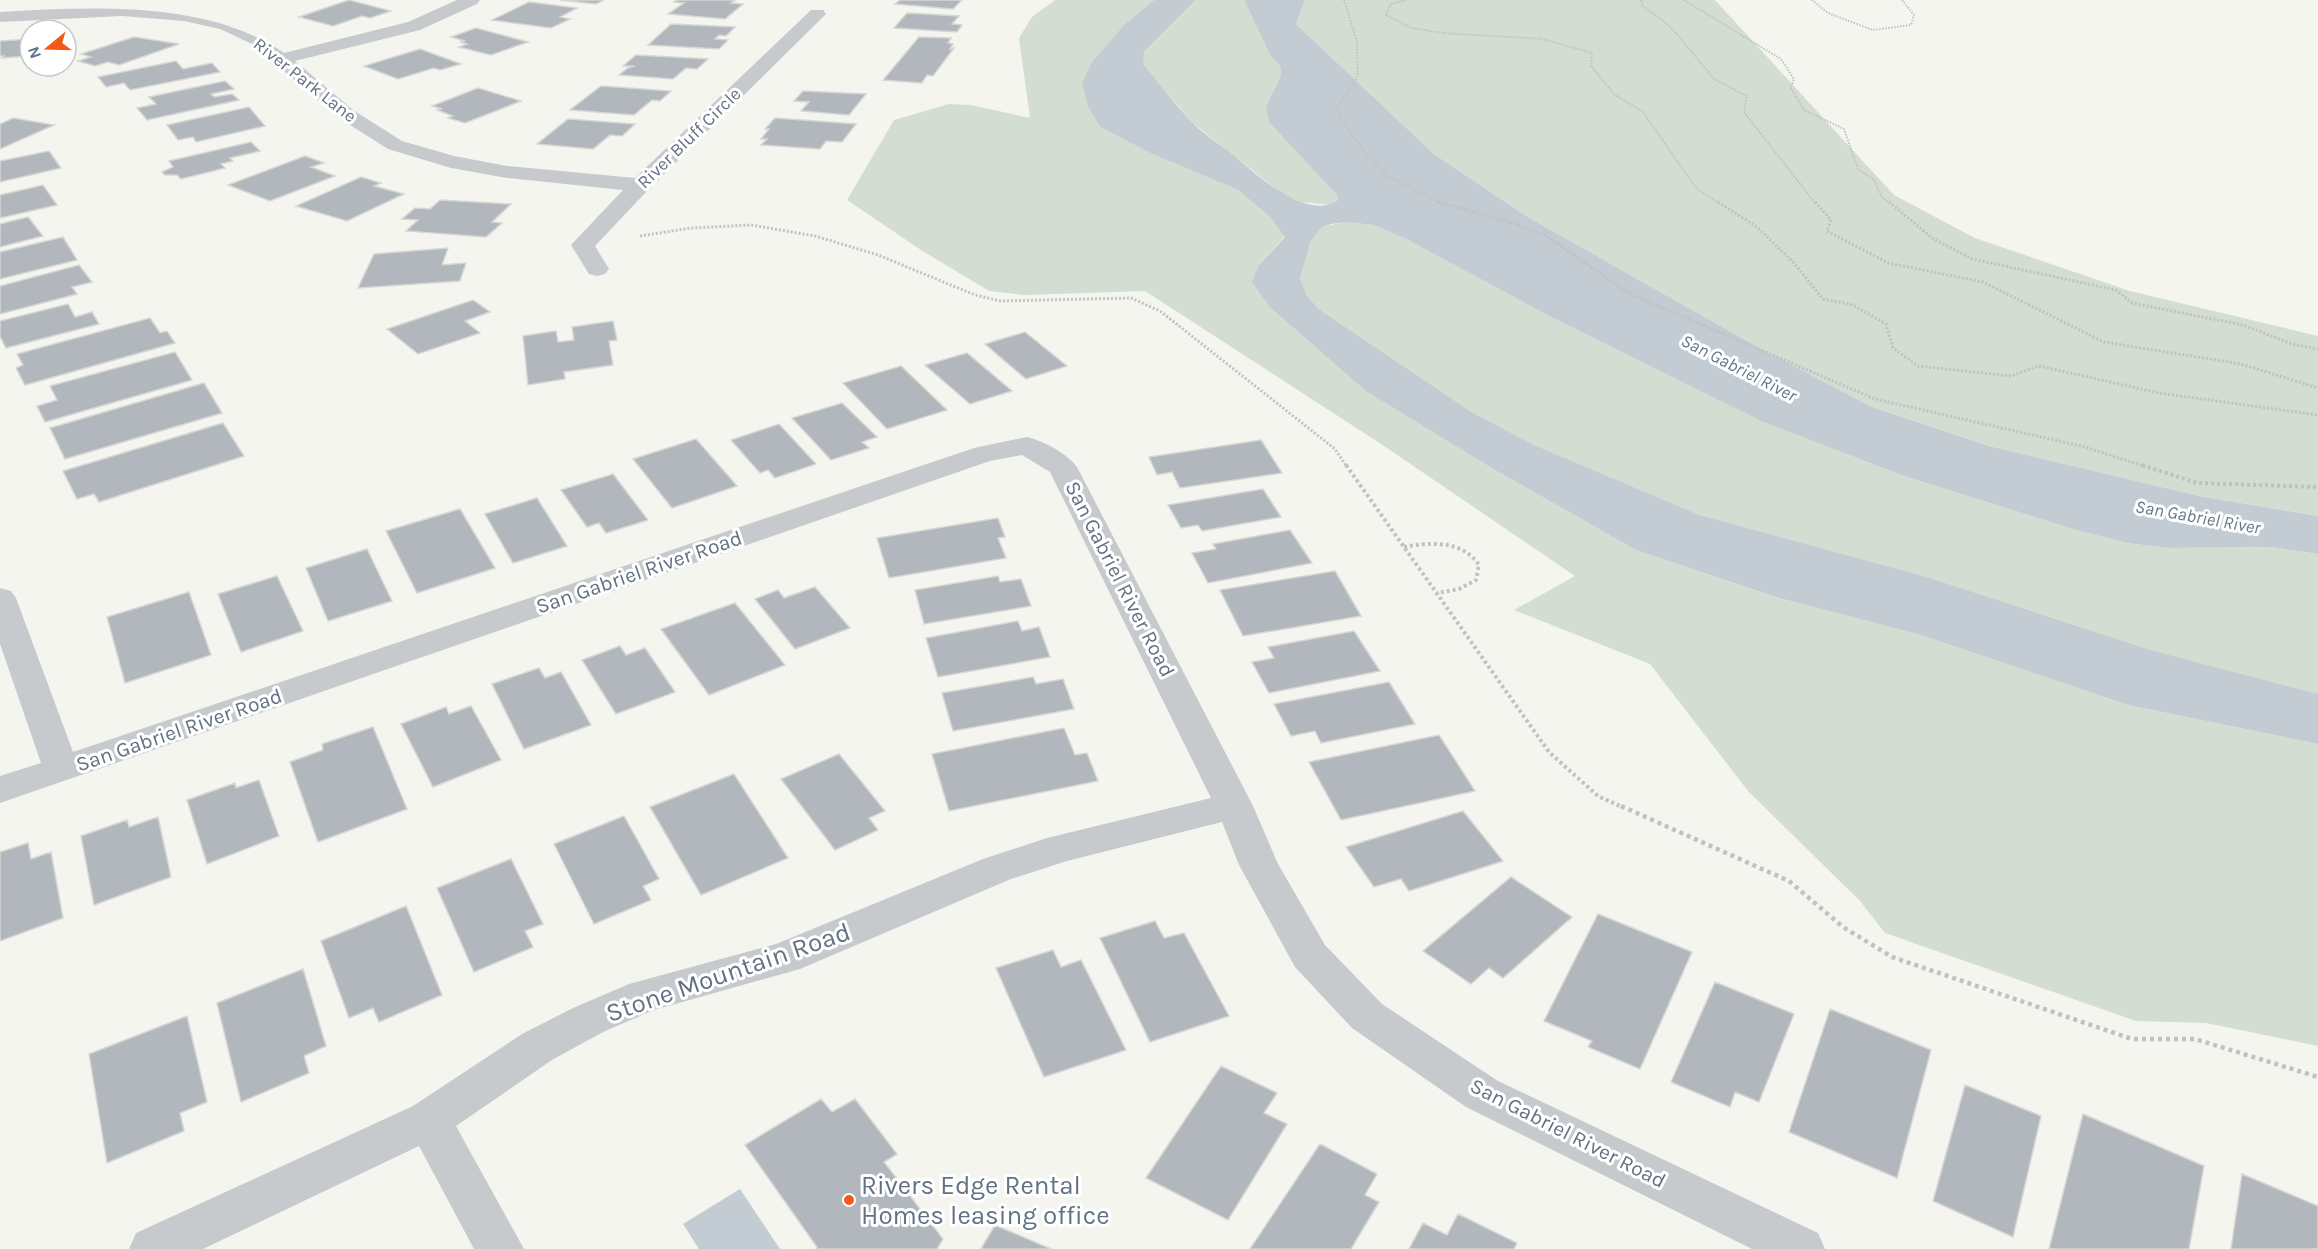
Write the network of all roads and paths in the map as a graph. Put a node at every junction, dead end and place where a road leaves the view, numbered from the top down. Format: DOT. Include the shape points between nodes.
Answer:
graph roads {
  1 [pos="471,0"];
  2 [pos="1344,0"];
  3 [pos="1406,0"];
  4 [pos="1641,0"];
  5 [pos="1684,0"];
  6 [pos="1812,0"];
  7 [pos="1902,0"];
  8 [pos="817,14"];
  9 [pos="0,17"];
  10 [pos="282,59"];
  11 [pos="640,185"];
  12 [pos="631,238"];
  13 [pos="597,269"];
  14 [pos="2318,349"];
  15 [pos="2318,388"];
  16 [pos="2318,415"];
  17 [pos="2318,487"];
  18 [pos="1404,547"];
  19 [pos="1437,593"];
  20 [pos="0,598"];
  21 [pos="62,770"];
  22 [pos="0,789"];
  23 [pos="1234,806"];
  24 [pos="2318,1077"];
  25 [pos="429,1120"];
  26 [pos="153,1249"];
  27 [pos="500,1249"];
  28 [pos="1801,1249"];
  1 -- 10 [label="street" via="414,26"];
  2 -- 17 [label="path" via="1357,42 1358,76 1335,110 1362,149 1389,177 1436,202 1545,236 1628,293 1875,399 2085,447 2197,483"];
  3 -- 16 [label="path" via="1391,4 1386,15 1412,28 1543,39 1592,53 1591,66 1615,95 1642,111 1697,189 1756,227 1794,263 1823,299 1853,306 1886,324 1893,348 1918,366 2011,376 2039,366 2159,393"];
  4 -- 15 [label="path" via="1643,6 1671,27 1714,79 1747,96 1744,112 1781,155 1809,198 1831,220 1827,231 1888,263 1983,282 2104,342 2241,364"];
  5 -- 14 [label="path" via="1781,59 1794,79 1791,88 1804,110 1844,129 1858,169 1874,180 1882,197 1932,238 1972,259 2116,290 2132,303 2243,325 2292,344"];
  6 -- 7 [label="path" via="1828,13 1874,30 1911,25 1914,15"];
  8 -- 11 [label="street, River Bluff Circle"];
  9 -- 10 [label="street, River Park Lane" via="113,12 184,16 226,25 258,40"];
  10 -- 11 [label="street, River Park Lane" via="346,114 395,145 451,162 507,172"];
  11 -- 13 [label="street, River Bluff Circle" via="583,245"];
  12 -- 18 [label="path" via="691,228 751,225 816,236 878,255 999,301 1131,298 1160,311 1335,449"];
  18 -- 19 [label="path"];
  18 -- 19 [label="path" via="1444,544 1469,551 1479,565 1476,580 1459,589"];
  19 -- 24 [label="path" via="1549,752 1598,796 1789,881 1843,927 1892,957 2132,1039 2195,1039"];
  20 -- 21 [label="street"];
  21 -- 22 [label="street, San Gabriel River Road"];
  21 -- 23 [label="street, San Gabriel River Road" via="984,454 1028,446 1062,467 1074,486"];
  23 -- 25 [label="street, Stone Mountain Road" via="1061,848 997,869 785,958 644,996 537,1047"];
  23 -- 28 [label="street, San Gabriel River Road" via="1259,865 1310,956 1367,1017 1482,1094"];
  25 -- 26 [label="street, Stone Mountain Road"];
  25 -- 27 [label="street"];
}
